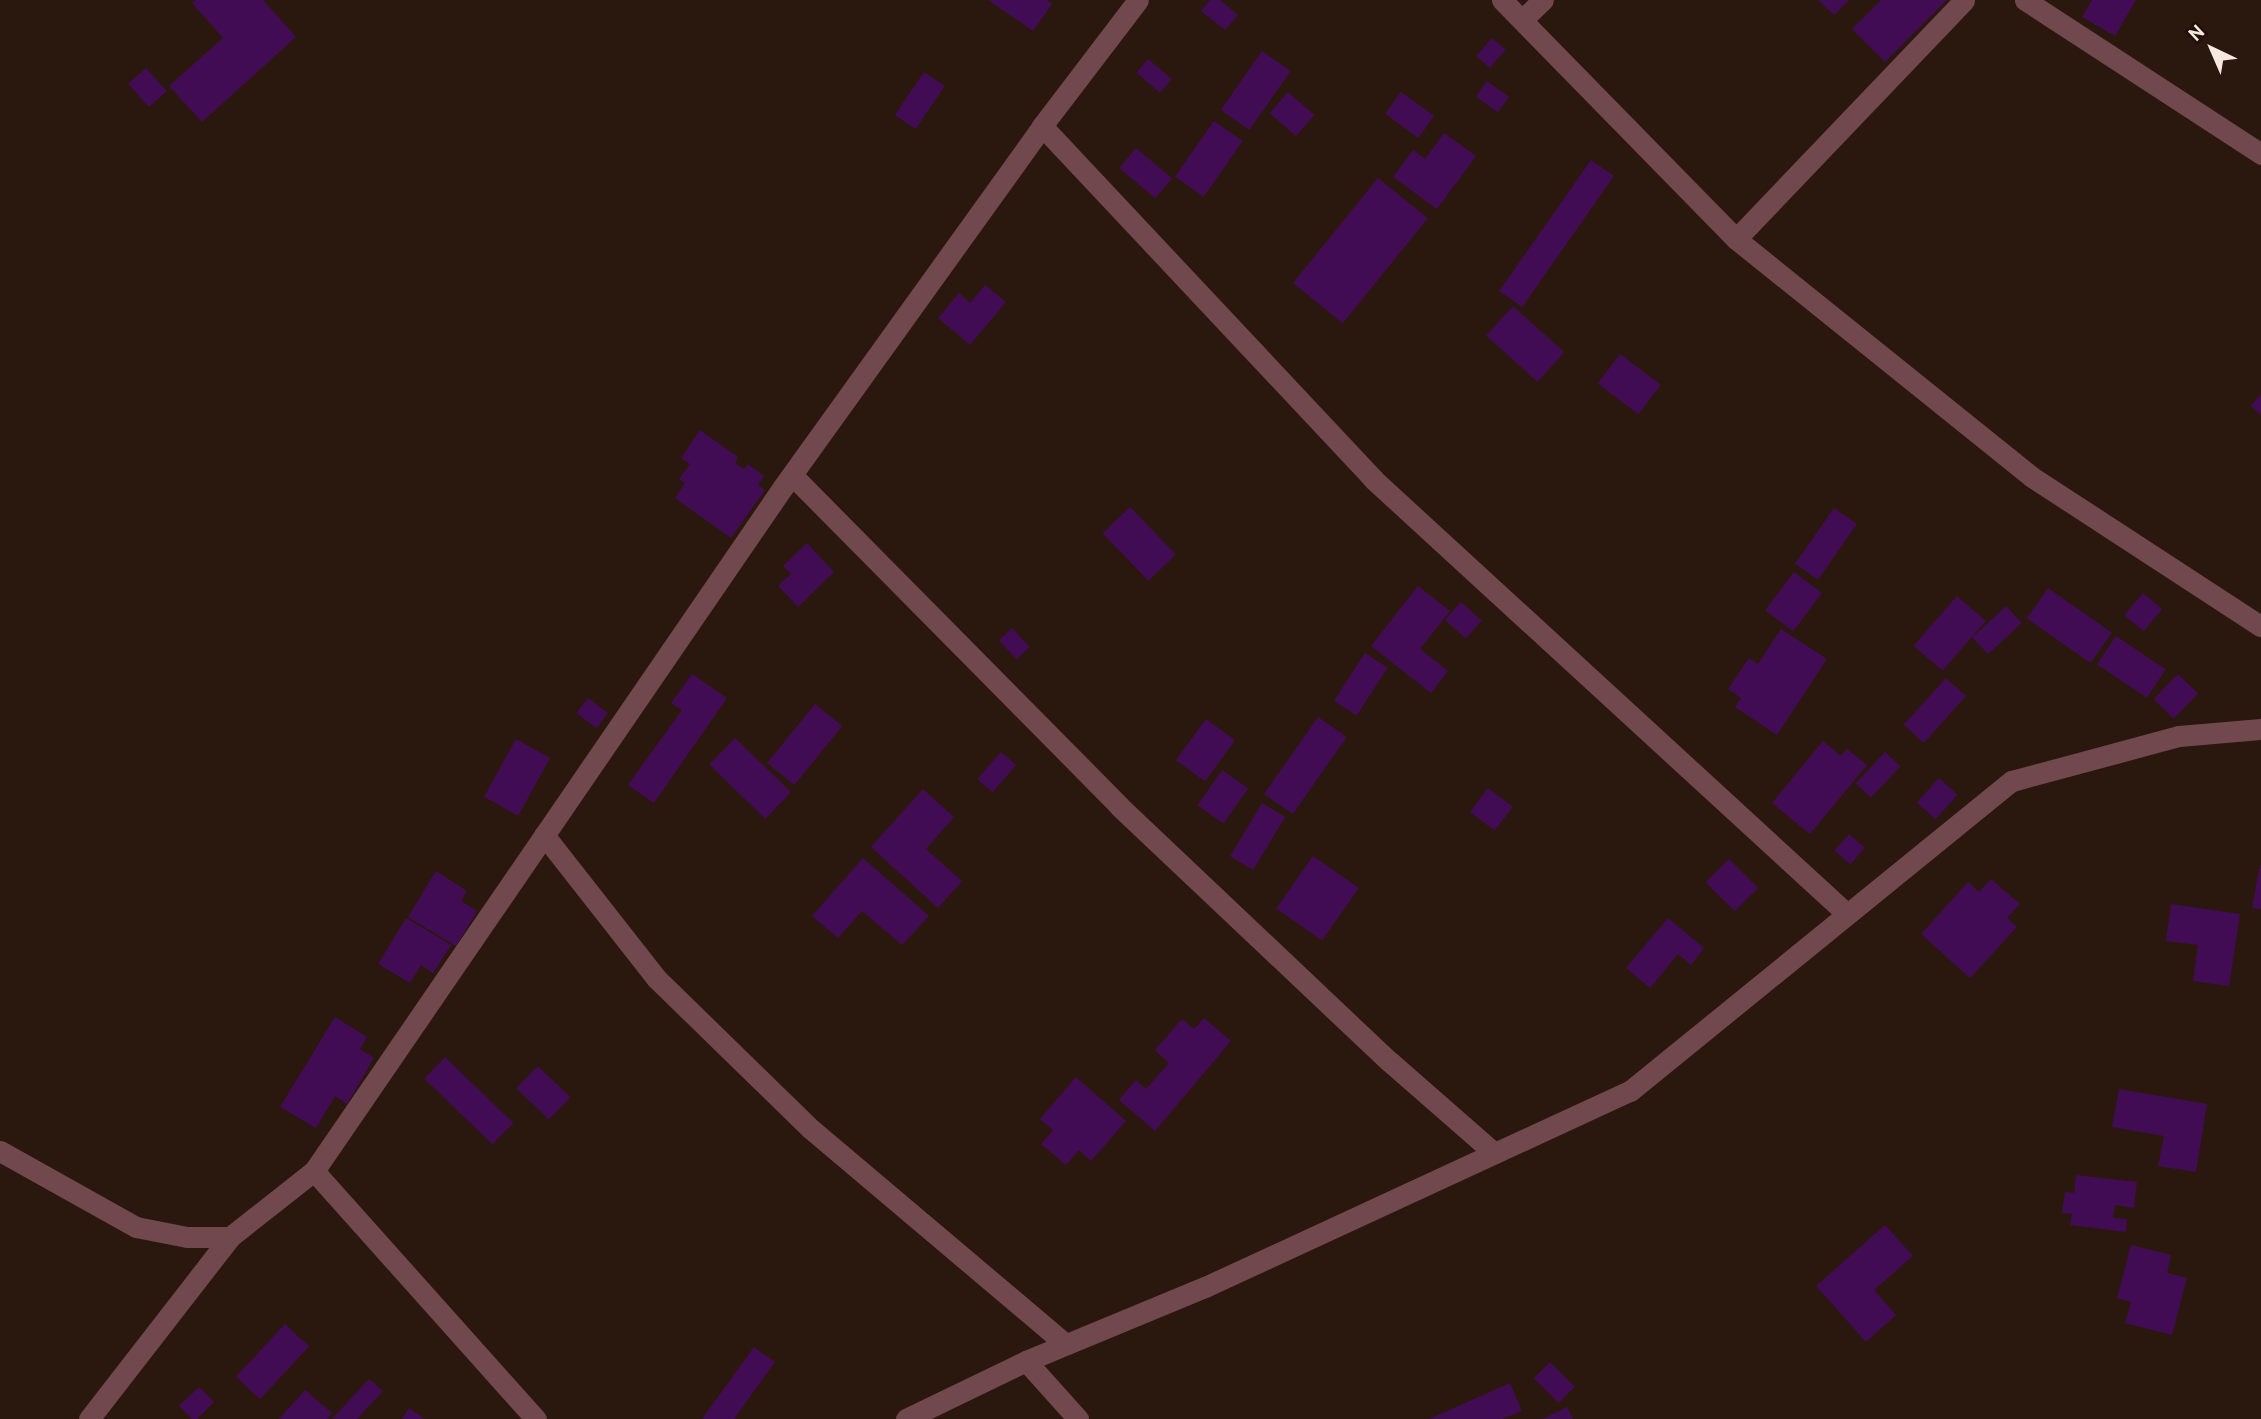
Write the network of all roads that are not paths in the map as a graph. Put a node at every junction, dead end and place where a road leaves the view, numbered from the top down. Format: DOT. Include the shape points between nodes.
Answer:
graph roads {
  1 [pos="1138,0"];
  2 [pos="1503,0"];
  3 [pos="1543,0"];
  4 [pos="1964,0"];
  5 [pos="2025,0"];
  6 [pos="1522,20"];
  7 [pos="1042,126"];
  8 [pos="2261,154"];
  9 [pos="1736,239"];
  10 [pos="792,475"];
  11 [pos="2261,626"];
  12 [pos="2261,729"];
  13 [pos="544,835"];
  14 [pos="1847,914"];
  15 [pos="0,1151"];
  16 [pos="1494,1153"];
  17 [pos="314,1171"];
  18 [pos="230,1237"];
  19 [pos="1066,1344"];
  20 [pos="1026,1361"];
  21 [pos="89,1419"];
  22 [pos="536,1419"];
  23 [pos="906,1419"];
  24 [pos="1078,1419"];
  1 -- 7 [label="street"];
  2 -- 6 [label="street"];
  3 -- 6 [label="street"];
  4 -- 9 [label="street"];
  5 -- 8 [label="street"];
  6 -- 9 [label="street"];
  7 -- 10 [label="street"];
  7 -- 14 [label="street" via="1373,479"];
  9 -- 11 [label="street" via="2032,477"];
  10 -- 13 [label="street"];
  10 -- 16 [label="street" via="1119,806 1389,1061"];
  12 -- 14 [label="street" via="2179,736 2012,781"];
  13 -- 17 [label="street"];
  13 -- 19 [label="street" via="656,978 811,1129"];
  14 -- 16 [label="street" via="1630,1091"];
  15 -- 18 [label="street" via="136,1227 187,1237"];
  16 -- 19 [label="street" via="1205,1287"];
  17 -- 18 [label="street"];
  17 -- 22 [label="street"];
  18 -- 21 [label="street"];
  19 -- 20 [label="street"];
  20 -- 23 [label="street"];
  20 -- 24 [label="street"];
}
